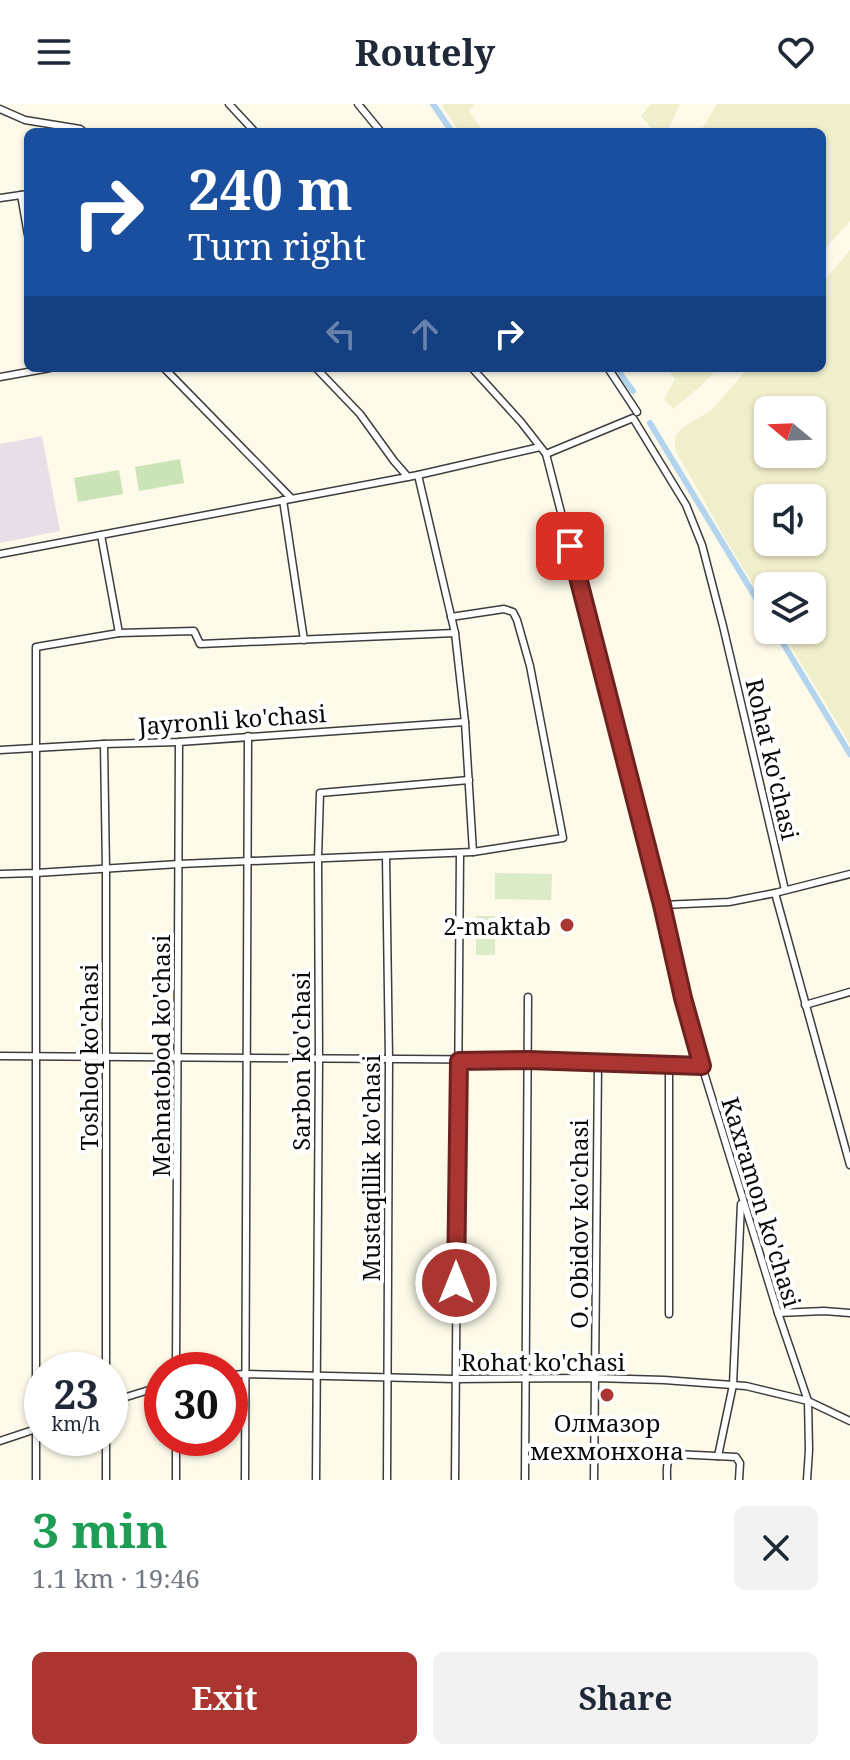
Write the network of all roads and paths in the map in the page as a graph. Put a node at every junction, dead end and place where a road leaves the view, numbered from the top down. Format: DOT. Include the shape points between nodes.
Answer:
graph roads {
  1 [pos="229,104"];
  2 [pos="358,104"];
  3 [pos="0,109"];
  4 [pos="74,128"];
  5 [pos="251,128"];
  6 [pos="378,128"];
  7 [pos="24,195"];
  8 [pos="0,198"];
  9 [pos="28,372"];
  10 [pos="168,372"];
  11 [pos="320,372"];
  12 [pos="476,372"];
  13 [pos="610,372"];
  14 [pos="0,377"];
  15 [pos="635,415"];
  16 [pos="540,447"];
  17 [pos="546,454"];
  18 [pos="418,475"];
  19 [pos="408,477"];
  20 [pos="291,498"];
  21 [pos="283,500"];
  22 [pos="101,535"];
  23 [pos="0,554"];
  24 [pos="451,617"];
  25 [pos="119,633"];
  26 [pos="455,633"];
  27 [pos="304,640"];
  28 [pos="465,722"];
  29 [pos="248,736"];
  30 [pos="179,742"];
  31 [pos="104,744"];
  32 [pos="35,749"];
  33 [pos="0,750"];
  34 [pos="469,780"];
  35 [pos="473,852"];
  36 [pos="460,853"];
  37 [pos="386,856"];
  38 [pos="318,858"];
  39 [pos="247,862"];
  40 [pos="179,864"];
  41 [pos="106,870"];
  42 [pos="36,873"];
  43 [pos="0,874"];
  44 [pos="850,874"];
  45 [pos="785,890"];
  46 [pos="775,893"];
  47 [pos="662,905"];
  48 [pos="850,992"];
  49 [pos="528,997"];
  50 [pos="805,1005"];
  51 [pos="0,1056"];
  52 [pos="35,1056"];
  53 [pos="106,1056"];
  54 [pos="178,1058"];
  55 [pos="247,1059"];
  56 [pos="319,1059"];
  57 [pos="389,1060"];
  58 [pos="528,1060"];
  59 [pos="459,1061"];
  60 [pos="598,1064"];
  61 [pos="669,1066"];
  62 [pos="702,1066"];
  63 [pos="850,1165"];
  64 [pos="742,1197"];
  65 [pos="778,1313"];
  66 [pos="850,1313"];
  67 [pos="669,1314"];
  68 [pos="38,1352"];
  69 [pos="106,1352"];
  70 [pos="176,1352"];
  71 [pos="245,1352"];
  72 [pos="248,1374"];
  73 [pos="316,1376"];
  74 [pos="387,1377"];
  75 [pos="595,1378"];
  76 [pos="455,1379"];
  77 [pos="525,1379"];
  78 [pos="733,1385"];
  79 [pos="808,1401"];
  80 [pos="850,1421"];
  81 [pos="24,1433"];
  82 [pos="0,1441"];
  83 [pos="37,1456"];
  84 [pos="106,1456"];
  85 [pos="176,1456"];
  86 [pos="245,1456"];
  87 [pos="718,1456"];
  88 [pos="36,1480"];
  89 [pos="106,1480"];
  90 [pos="176,1480"];
  91 [pos="245,1480"];
  92 [pos="316,1480"];
  93 [pos="387,1480"];
  94 [pos="455,1480"];
  95 [pos="525,1480"];
  96 [pos="594,1480"];
  97 [pos="667,1480"];
  98 [pos="739,1480"];
  99 [pos="807,1480"];
  1 -- 5 [label="street"];
  2 -- 6 [label="street"];
  3 -- 4 [label="street" via="25,120"];
  7 -- 8 [label="street"];
  9 -- 14 [label="street"];
  10 -- 20 [label="street"];
  11 -- 19 [label="street"];
  12 -- 16 [label="street"];
  13 -- 15 [label="street, Rohat ko'chasi"];
  15 -- 17 [label="street"];
  15 -- 45 [label="street, Rohat ko'chasi" via="686,505 702,545"];
  16 -- 17 [label="street"];
  16 -- 18 [label="street"];
  17 -- 47 [label="street, Kaxramon ko'chasi"];
  18 -- 19 [label="street"];
  18 -- 24 [label="street"];
  19 -- 20 [label="street"];
  20 -- 21 [label="street"];
  21 -- 22 [label="street"];
  21 -- 27 [label="street"];
  22 -- 23 [label="street"];
  22 -- 25 [label="street"];
  24 -- 26 [label="street"];
  24 -- 35 [label="street" via="513,612 530,666 563,838"];
  25 -- 27 [label="street" via="194,631 200,644"];
  25 -- 32 [label="street" via="36,647"];
  26 -- 27 [label="street"];
  26 -- 28 [label="street"];
  28 -- 29 [label="street, Jayronli ko'chasi"];
  28 -- 34 [label="street"];
  29 -- 30 [label="street, Jayronli ko'chasi"];
  29 -- 39 [label="street"];
  30 -- 31 [label="street, Jayronli ko'chasi"];
  30 -- 40 [label="street, Mehnatobod ko'chasi"];
  31 -- 32 [label="street, Jayronli ko'chasi"];
  31 -- 41 [label="street, Toshloq ko'chasi"];
  32 -- 33 [label="street, Jayronli ko'chasi"];
  32 -- 42 [label="street"];
  34 -- 35 [label="street"];
  34 -- 38 [label="street, Sarbon ko'chasi" via="320,793"];
  35 -- 36 [label="street"];
  36 -- 37 [label="street"];
  36 -- 59 [label="street"];
  37 -- 38 [label="street"];
  37 -- 57 [label="street, Mustaqillik ko'chasi"];
  38 -- 39 [label="street"];
  38 -- 56 [label="street, Sarbon ko'chasi"];
  39 -- 40 [label="street"];
  39 -- 55 [label="street"];
  40 -- 41 [label="street"];
  40 -- 54 [label="street, Mehnatobod ko'chasi"];
  41 -- 42 [label="street"];
  41 -- 53 [label="street, Toshloq ko'chasi"];
  42 -- 43 [label="street"];
  42 -- 52 [label="street"];
  44 -- 45 [label="street"];
  45 -- 46 [label="street"];
  46 -- 47 [label="street" via="729,902"];
  46 -- 50 [label="street"];
  47 -- 62 [label="street, Kaxramon ko'chasi"];
  48 -- 50 [label="street"];
  49 -- 58 [label="street"];
  50 -- 63 [label="street"];
  51 -- 52 [label="street"];
  52 -- 53 [label="street"];
  52 -- 68 [label="street"];
  53 -- 54 [label="street"];
  53 -- 69 [label="street, Toshloq ko'chasi"];
  54 -- 55 [label="street"];
  54 -- 70 [label="street, Mehnatobod ko'chasi"];
  55 -- 56 [label="street"];
  55 -- 71 [label="street"];
  56 -- 57 [label="street"];
  56 -- 73 [label="street, Sarbon ko'chasi"];
  57 -- 59 [label="street"];
  57 -- 74 [label="street, Mustaqillik ko'chasi"];
  58 -- 59 [label="street"];
  58 -- 60 [label="street"];
  58 -- 77 [label="street"];
  59 -- 76 [label="street"];
  60 -- 61 [label="street"];
  60 -- 75 [label="street, O. Obidov ko'chasi"];
  61 -- 62 [label="street"];
  61 -- 67 [label="street"];
  62 -- 64 [label="street, Kaxramon ko'chasi"];
  64 -- 65 [label="street, Kaxramon ko'chasi"];
  64 -- 78 [label="street"];
  65 -- 66 [label="street"];
  65 -- 79 [label="street, Kaxramon ko'chasi"];
  72 -- 73 [label="street, Rohat ko'chasi"];
  73 -- 74 [label="street, Rohat ko'chasi"];
  73 -- 92 [label="street, Sarbon ko'chasi"];
  74 -- 76 [label="street, Rohat ko'chasi"];
  74 -- 93 [label="street, Mustaqillik ko'chasi"];
  75 -- 77 [label="street, Rohat ko'chasi"];
  75 -- 78 [label="street, Rohat ko'chasi"];
  75 -- 96 [label="street, O. Obidov ko'chasi"];
  76 -- 77 [label="street, Rohat ko'chasi"];
  76 -- 94 [label="street"];
  77 -- 95 [label="street"];
  78 -- 79 [label="street, Rohat ko'chasi"];
  78 -- 87 [label="street"];
  79 -- 80 [label="street, Rohat ko'chasi"];
  79 -- 99 [label="street, Kaxramon ko'chasi"];
  81 -- 82 [label="street"];
  83 -- 88 [label="street"];
  84 -- 89 [label="street"];
  85 -- 90 [label="street"];
  86 -- 91 [label="street"];
  87 -- 97 [label="street" via="675,1454 667,1463"];
  87 -- 98 [label="street" via="738,1459"];
}
